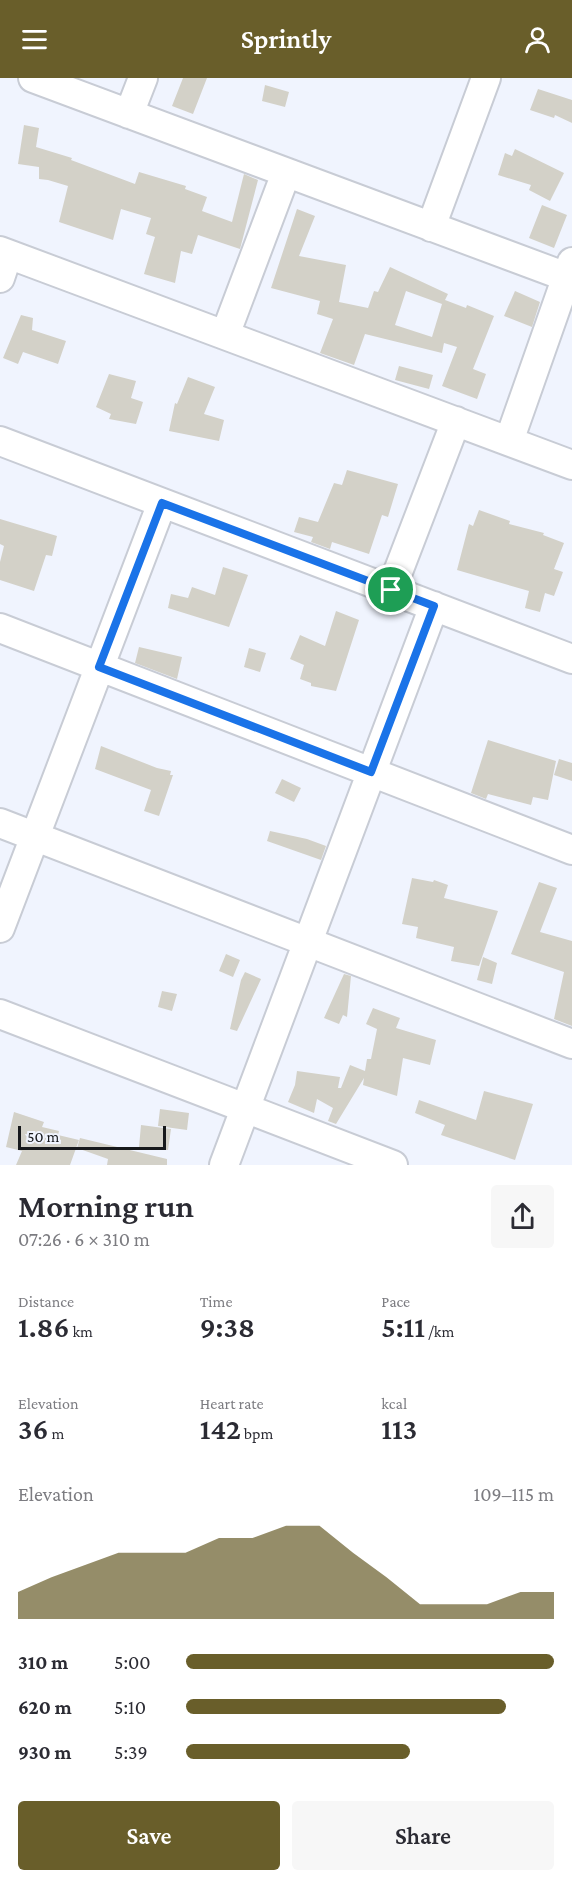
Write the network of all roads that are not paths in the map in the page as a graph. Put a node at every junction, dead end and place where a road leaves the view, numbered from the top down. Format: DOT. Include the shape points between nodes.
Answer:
graph roads {
  1 [pos="33,78"];
  2 [pos="142,78"];
  3 [pos="486,78"];
  4 [pos="129,114"];
  5 [pos="286,172"];
  6 [pos="431,227"];
  7 [pos="3,261"];
  8 [pos="570,273"];
  9 [pos="225,335"];
  10 [pos="456,421"];
  11 [pos="0,441"];
  12 [pos="509,441"];
  13 [pos="572,465"];
  14 [pos="162,503"];
  15 [pos="391,590"];
  16 [pos="434,606"];
  17 [pos="0,628"];
  18 [pos="572,659"];
  19 [pos="99,667"];
  20 [pos="371,772"];
  21 [pos="0,823"];
  22 [pos="35,836"];
  23 [pos="572,850"];
  24 [pos="0,928"];
  25 [pos="308,941"];
  26 [pos="0,1014"];
  27 [pos="572,1044"];
  28 [pos="245,1108"];
  29 [pos="224,1165"];
  30 [pos="393,1165"];
  1 -- 4 [label="street"];
  2 -- 4 [label="street"];
  3 -- 6 [label="street"];
  4 -- 5 [label="street"];
  5 -- 6 [label="street"];
  5 -- 9 [label="street"];
  6 -- 8 [label="street"];
  7 -- 9 [label="street"];
  8 -- 12 [label="street"];
  9 -- 10 [label="street"];
  10 -- 12 [label="street"];
  10 -- 15 [label="street"];
  11 -- 14 [label="street"];
  12 -- 13 [label="street"];
  14 -- 15 [label="street"];
  14 -- 19 [label="street"];
  15 -- 16 [label="street"];
  16 -- 18 [label="street"];
  16 -- 20 [label="street"];
  17 -- 19 [label="street"];
  19 -- 20 [label="street"];
  19 -- 22 [label="street"];
  20 -- 23 [label="street"];
  20 -- 25 [label="street"];
  21 -- 22 [label="street"];
  22 -- 24 [label="street"];
  22 -- 25 [label="street"];
  25 -- 27 [label="street"];
  25 -- 28 [label="street"];
  26 -- 28 [label="street"];
  28 -- 29 [label="street"];
  28 -- 30 [label="street"];
}
